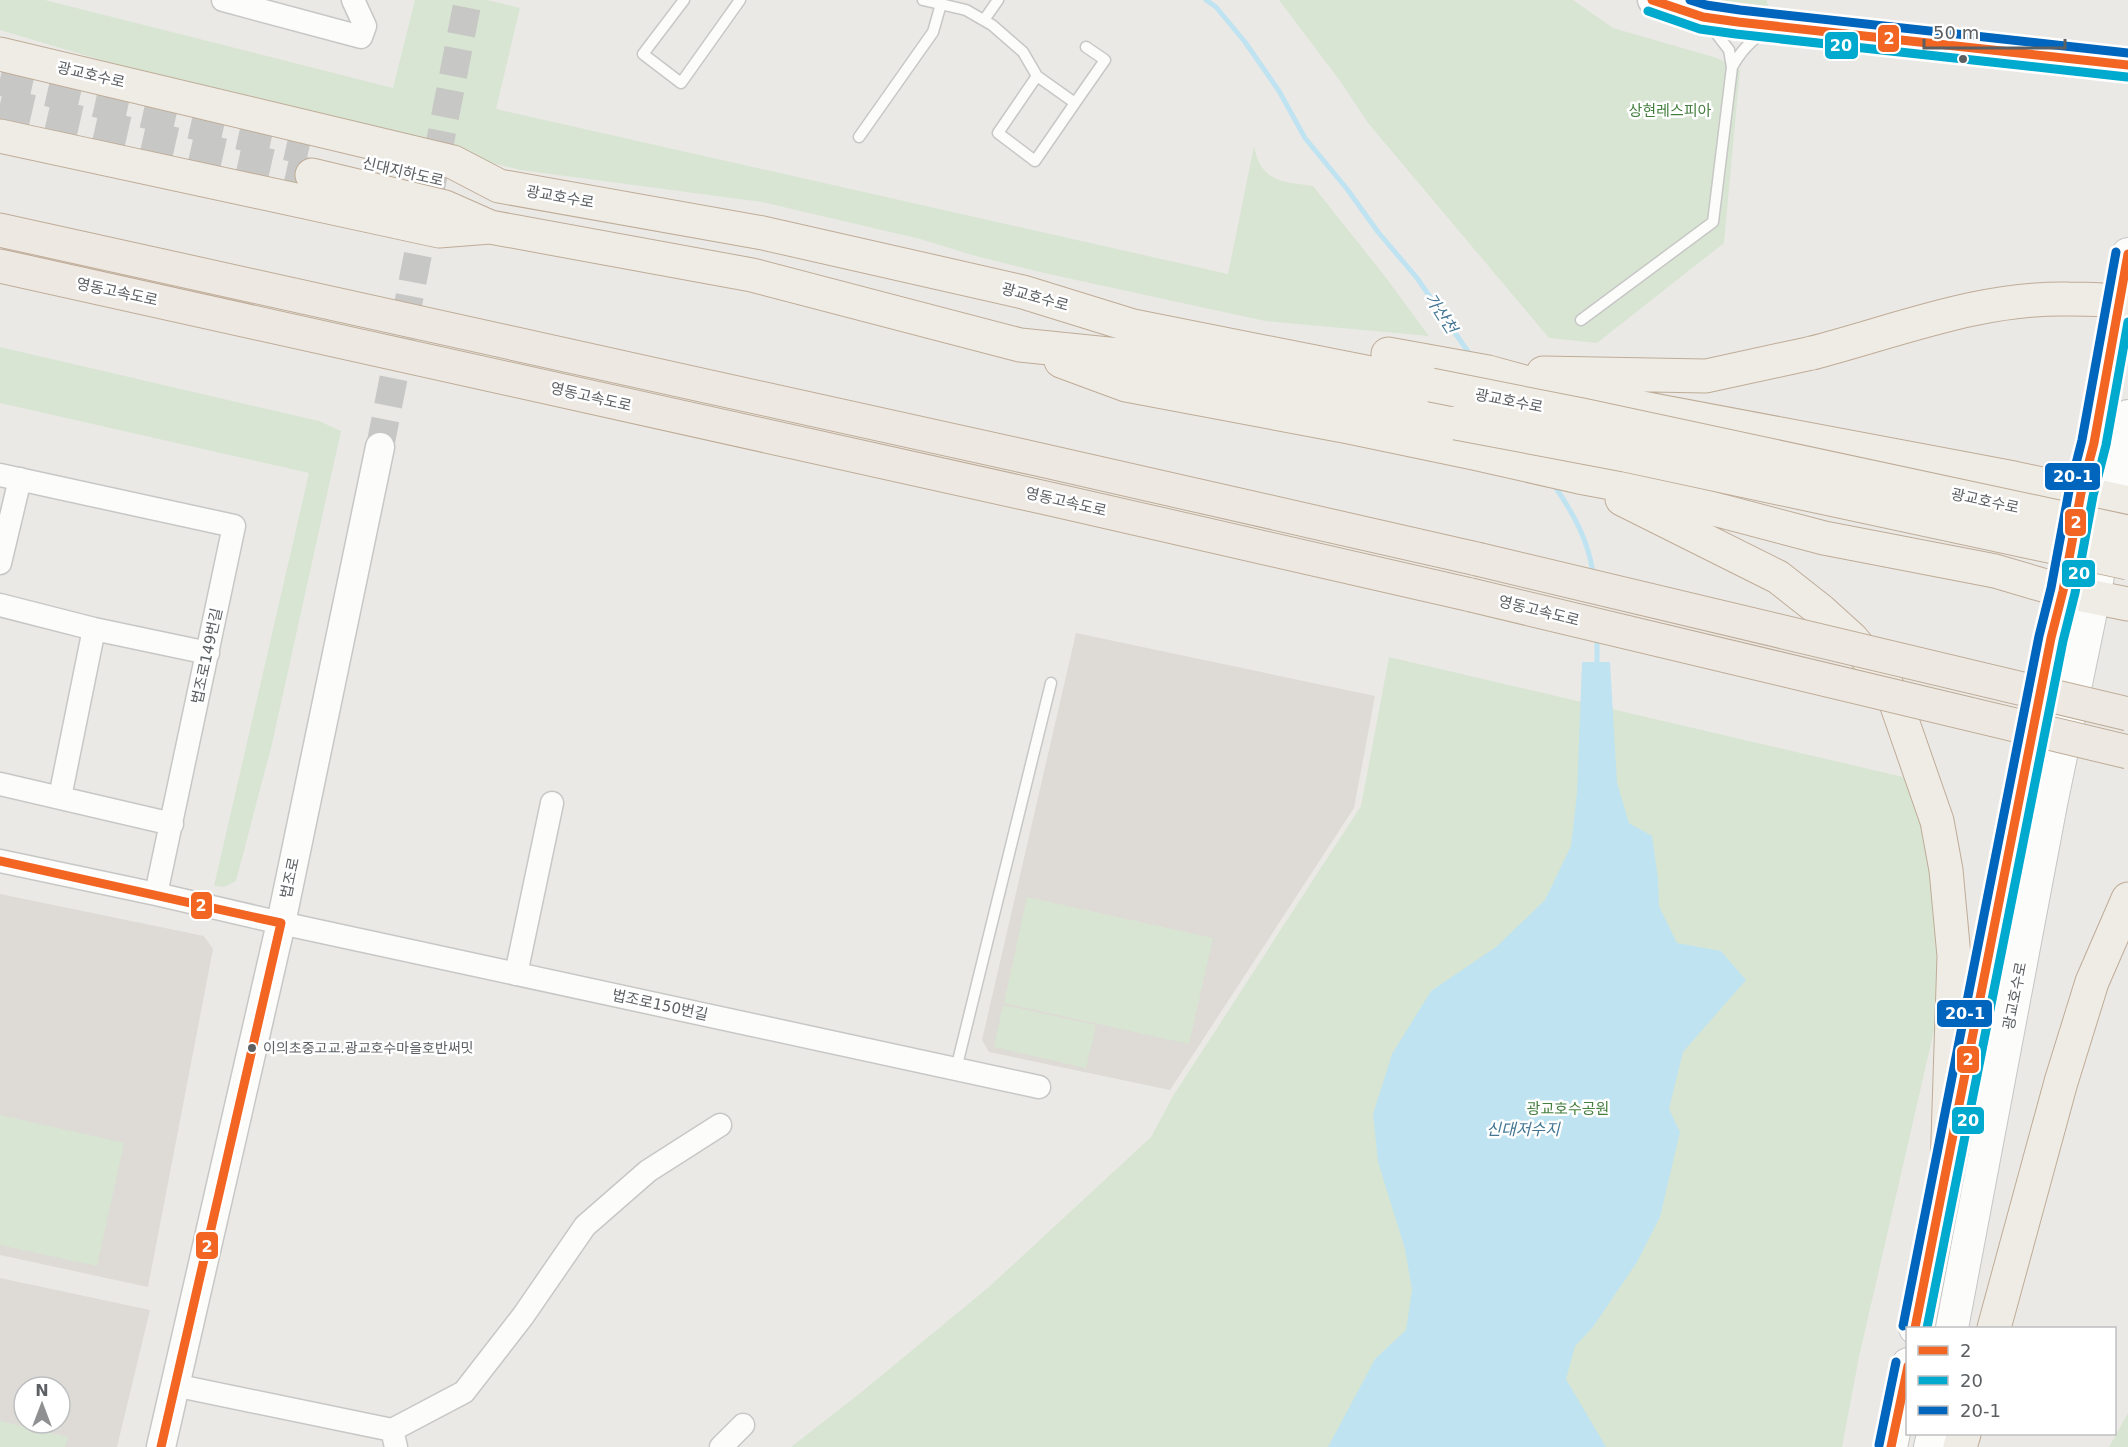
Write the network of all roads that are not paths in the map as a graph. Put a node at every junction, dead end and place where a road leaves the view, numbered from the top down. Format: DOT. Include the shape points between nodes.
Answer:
graph roads {
  1 [pos="223,0"];
  2 [pos="352,0"];
  3 [pos="684,0"];
  4 [pos="740,0"];
  5 [pos="923,0"];
  6 [pos="998,0"];
  7 [pos="1652,0"];
  8 [pos="941,4"];
  9 [pos="1703,17"];
  10 [pos="984,20"];
  11 [pos="1774,27"];
  12 [pos="1086,47"];
  13 [pos="0,54"];
  14 [pos="2128,65"];
  15 [pos="1732,67"];
  16 [pos="1037,76"];
  17 [pos="1075,103"];
  18 [pos="0,136"];
  19 [pos="859,137"];
  20 [pos="499,186"];
  21 [pos="490,227"];
  22 [pos="0,230"];
  23 [pos="2128,254"];
  24 [pos="0,266"];
  25 [pos="1023,292"];
  26 [pos="2128,304"];
  27 [pos="1581,320"];
  28 [pos="1020,345"];
  29 [pos="1565,384"];
  30 [pos="2128,416"];
  31 [pos="380,447"];
  32 [pos="10,477"];
  33 [pos="1627,494"];
  34 [pos="2107,498"];
  35 [pos="2128,532"];
  36 [pos="0,563"];
  37 [pos="2128,563"];
  38 [pos="2079,594"];
  39 [pos="2128,604"];
  40 [pos="0,605"];
  41 [pos="94,628"];
  42 [pos="208,653"];
  43 [pos="1051,683"];
  44 [pos="2128,714"];
  45 [pos="2128,752"];
  46 [pos="0,784"];
  47 [pos="60,797"];
  48 [pos="552,803"];
  49 [pos="172,824"];
  50 [pos="0,861"];
  51 [pos="156,894"];
  52 [pos="2128,899"];
  53 [pos="281,923"];
  54 [pos="516,974"];
  55 [pos="956,1069"];
  56 [pos="1039,1086"];
  57 [pos="720,1125"];
  58 [pos="1947,1169"];
  59 [pos="1915,1327"];
  60 [pos="1952,1327"];
  61 [pos="1995,1327"];
  62 [pos="1906,1373"];
  63 [pos="174,1385"];
  64 [pos="743,1425"];
  65 [pos="394,1439"];
  66 [pos="161,1447"];
  67 [pos="721,1447"];
  68 [pos="1890,1447"];
  1 -- 2 [label="street" via="361,37 365,26"];
  3 -- 4 [label="lane" via="643,54 681,83"];
  5 -- 8 [label="lane"];
  6 -- 10 [label="lane"];
  7 -- 9 [label="street"];
  8 -- 10 [label="lane" via="966,10"];
  8 -- 19 [label="lane" via="933,32"];
  9 -- 11 [label="street"];
  9 -- 15 [label="lane" via="1729,50"];
  10 -- 16 [label="lane" via="1023,52"];
  11 -- 14 [label="street"];
  11 -- 15 [label="lane" via="1754,38"];
  12 -- 17 [label="lane" via="1105,60"];
  13 -- 20 [label="highway, 광교호수로" via="453,162"];
  15 -- 27 [label="lane" via="1713,222"];
  16 -- 17 [label="lane"];
  16 -- 17 [label="lane" via="998,133 1035,160"];
  18 -- 21 [label="highway, 광교호수로" via="439,231"];
  20 -- 21 [label="highway, 신대지하도로" via="310,162 445,207"];
  20 -- 25 [label="highway, 광교호수로" via="763,233"];
  21 -- 28 [label="highway, 광교호수로" via="752,274"];
  22 -- 44 [label="highway, bridge" via="1477,559"];
  23 -- 34 [label="main road, 광교호수로" via="2094,443"];
  24 -- 45 [label="highway, 영동고속도로, bridge" via="1472,595"];
  25 -- 29 [label="highway" via="1139,304 1408,358"];
  25 -- 35 [label="highway, 광교호수로, bridge" via="1133,326 1581,415"];
  26 -- 29 [label="highway, bridge" via="2108,299 2044,298 1985,306 1812,353 1706,376"];
  28 -- 33 [label="highway" via="1126,385 1474,453 1578,477"];
  28 -- 37 [label="highway, 광교호수로, bridge" via="1128,356 1625,455"];
  29 -- 34 [label="highway"];
  30 -- 34 [label="main road, 광교호수로"];
  31 -- 53 [label="street, 법조로"];
  32 -- 36 [label="street"];
  32 -- 42 [label="street, 법조로149번길" via="234,526"];
  33 -- 38 [label="highway" via="1995,571"];
  33 -- 58 [label="highway" via="1778,577 1852,639 1882,676 1897,706 1937,821 1946,870 1954,956"];
  34 -- 38 [label="main road, 광교호수로"];
  38 -- 39 [label="highway"];
  38 -- 58 [label="main road, 광교호수로" via="2051,638"];
  38 -- 60 [label="main road, 광교호수로" via="2051,804"];
  40 -- 41 [label="street"];
  41 -- 42 [label="street"];
  41 -- 47 [label="street"];
  42 -- 49 [label="street, 법조로149번길"];
  43 -- 55 [label="lane"];
  46 -- 47 [label="street"];
  47 -- 49 [label="street"];
  48 -- 54 [label="street"];
  49 -- 51 [label="street, 법조로149번길"];
  50 -- 51 [label="street"];
  51 -- 53 [label="street"];
  52 -- 61 [label="highway" via="2092,982"];
  53 -- 54 [label="street, 법조로150번길"];
  53 -- 63 [label="street, 법조로"];
  54 -- 55 [label="street, 법조로150번길"];
  55 -- 56 [label="street, 법조로150번길"];
  57 -- 65 [label="street" via="648,1171 585,1226 464,1392"];
  58 -- 59 [label="main road, 광교호수로"];
  62 -- 68 [label="main road"];
  63 -- 65 [label="street"];
  63 -- 66 [label="street, 법조로"];
  64 -- 67 [label="street"];
}
